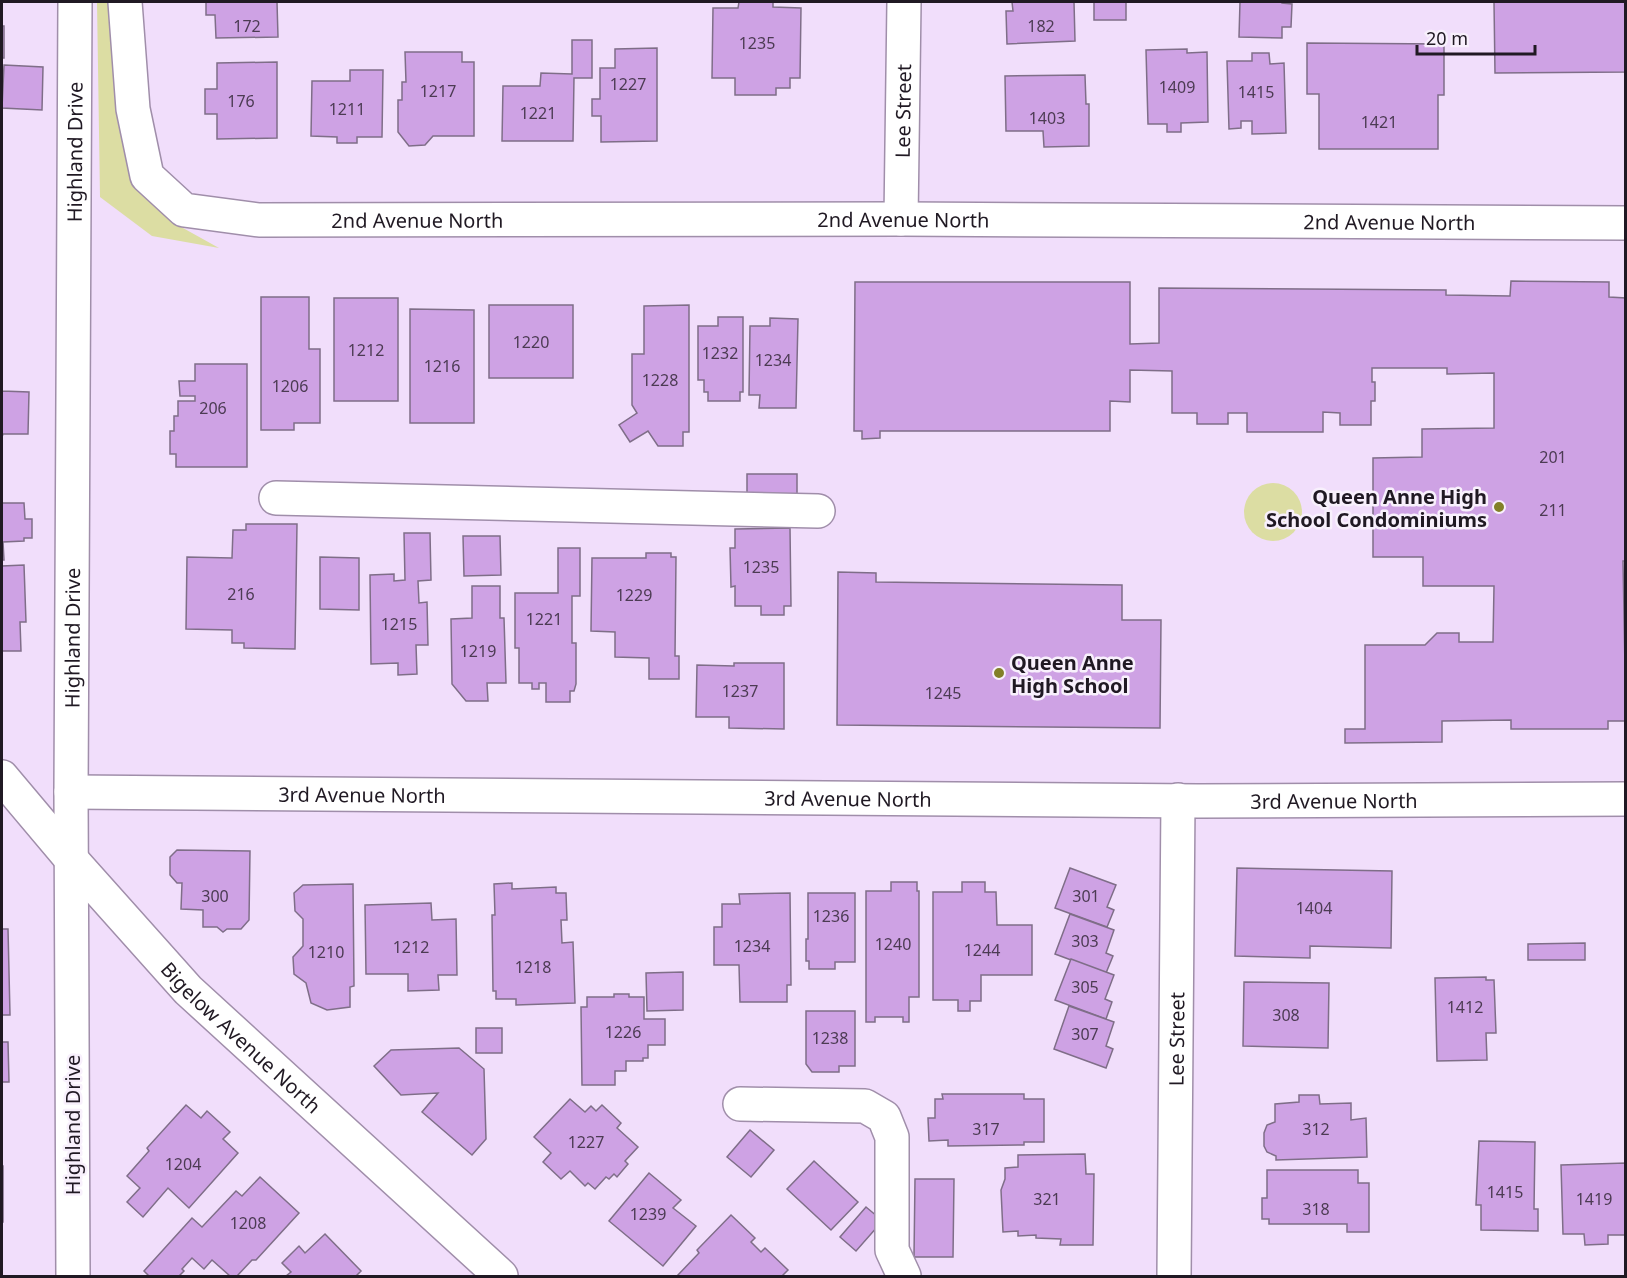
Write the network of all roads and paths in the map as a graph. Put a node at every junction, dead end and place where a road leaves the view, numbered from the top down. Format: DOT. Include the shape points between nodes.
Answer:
graph roads {
  1 [pos="75,2"];
  2 [pos="125,2"];
  3 [pos="904,2"];
  4 [pos="902,219"];
  5 [pos="1626,224"];
  6 [pos="276,498"];
  7 [pos="818,511"];
  8 [pos="2,777"];
  9 [pos="71,792"];
  10 [pos="1626,799"];
  11 [pos="1178,800"];
  12 [pos="71,859"];
  13 [pos="740,1104"];
  14 [pos="73,1276"];
  15 [pos="501,1276"];
  16 [pos="904,1276"];
  17 [pos="1174,1276"];
  1 -- 9 [label="street, Highland Drive"];
  2 -- 4 [label="street, 2nd Avenue North" via="133,109 147,176 184,210 259,220"];
  3 -- 4 [label="street, Lee Street"];
  4 -- 5 [label="street, 2nd Avenue North"];
  6 -- 7 [label="street"];
  8 -- 12 [label="street, Bigelow Avenue North"];
  9 -- 11 [label="street, 3rd Avenue North"];
  9 -- 12 [label="street, Highland Drive"];
  10 -- 11 [label="street, 3rd Avenue North"];
  11 -- 17 [label="street, Lee Street"];
  12 -- 14 [label="street, Highland Drive"];
  12 -- 15 [label="street, Bigelow Avenue North" via="188,990"];
  13 -- 16 [label="street" via="865,1106 884,1117 892,1137 892,1250"];
}
